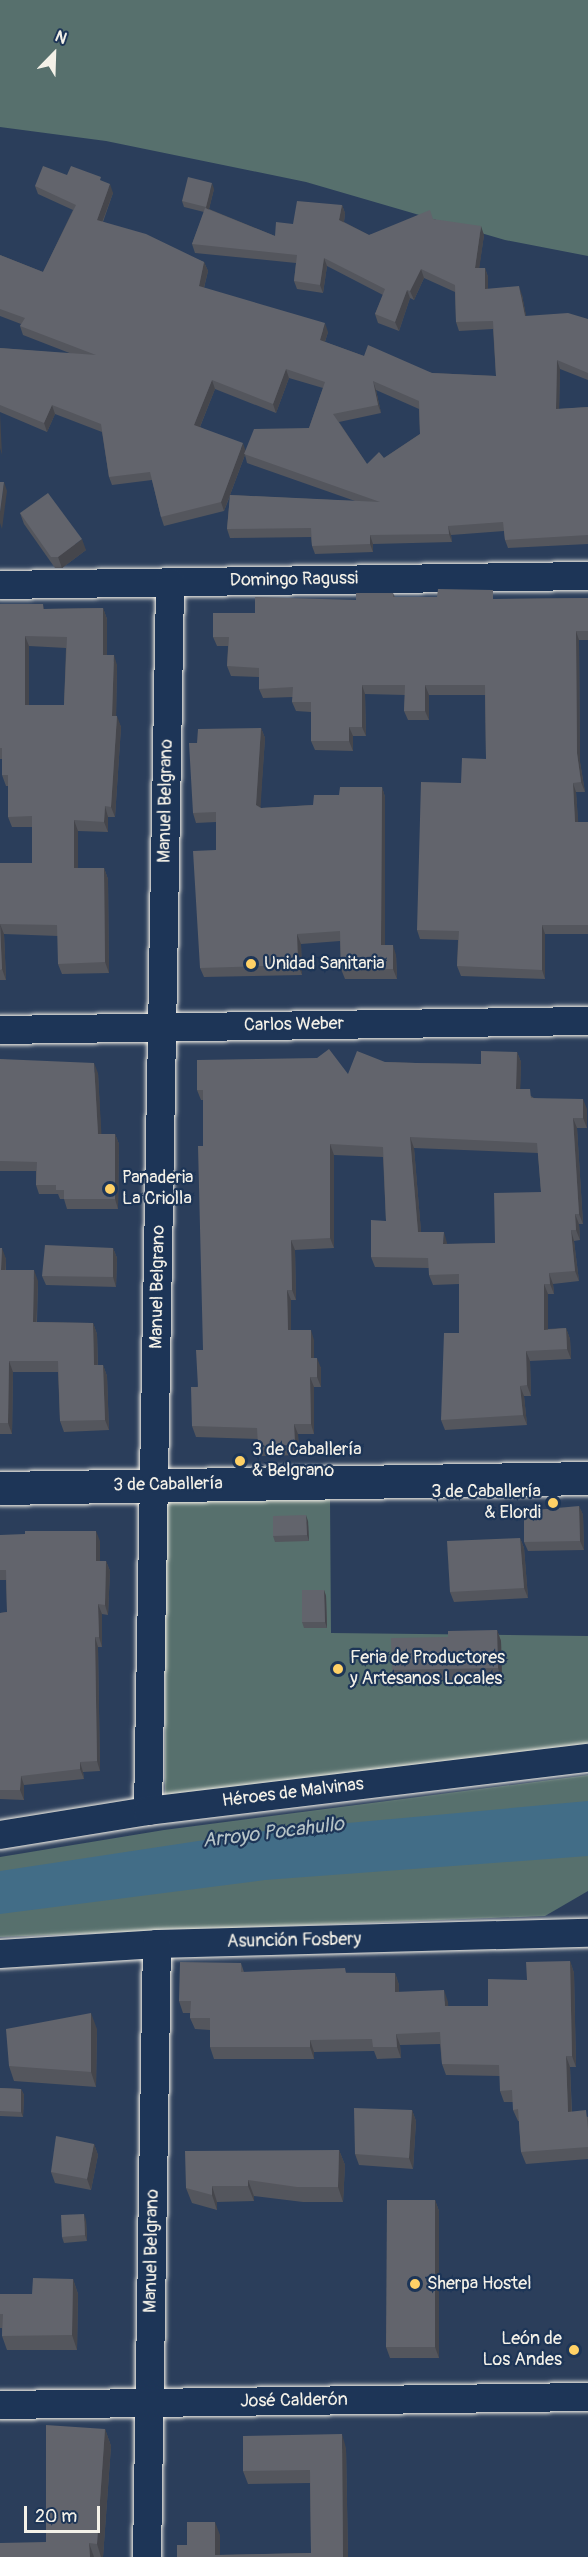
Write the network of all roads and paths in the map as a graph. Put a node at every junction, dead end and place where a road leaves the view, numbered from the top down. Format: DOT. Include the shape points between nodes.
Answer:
graph roads {
  1 [pos="588,576"];
  2 [pos="170,582"];
  3 [pos="0,585"];
  4 [pos="588,1020"];
  5 [pos="162,1027"];
  6 [pos="0,1030"];
  7 [pos="588,1478"];
  8 [pos="154,1485"];
  9 [pos="0,1488"];
  10 [pos="588,1758"];
  11 [pos="148,1811"];
  12 [pos="0,1835"];
  13 [pos="588,1933"];
  14 [pos="157,1944"];
  15 [pos="0,1954"];
  16 [pos="588,2397"];
  17 [pos="149,2403"];
  18 [pos="0,2405"];
  19 [pos="147,2557"];
  1 -- 2 [label="street, Domingo Ragussi"];
  2 -- 3 [label="street, Domingo Ragussi"];
  2 -- 5 [label="street, Manuel Belgrano"];
  4 -- 5 [label="street, Carlos Weber"];
  5 -- 6 [label="street, Carlos Weber"];
  5 -- 8 [label="street, Manuel Belgrano"];
  7 -- 8 [label="main road, 3 de Caballería"];
  8 -- 9 [label="main road, 3 de Caballería"];
  8 -- 11 [label="street, Manuel Belgrano"];
  10 -- 11 [label="street, Héroes de Malvinas"];
  11 -- 12 [label="street, Héroes de Malvinas"];
  13 -- 14 [label="street, Asunción Fosbery"];
  14 -- 15 [label="street, Asunción Fosbery"];
  14 -- 17 [label="street, Manuel Belgrano"];
  16 -- 17 [label="street, José Calderón"];
  17 -- 18 [label="street, José Calderón"];
  17 -- 19 [label="street, Manuel Belgrano"];
}
